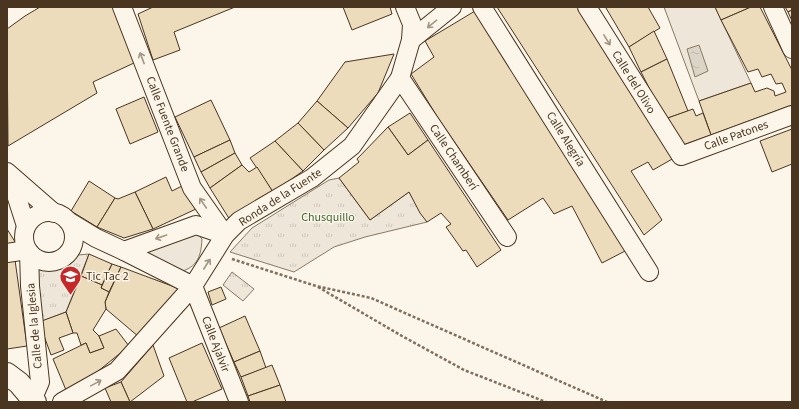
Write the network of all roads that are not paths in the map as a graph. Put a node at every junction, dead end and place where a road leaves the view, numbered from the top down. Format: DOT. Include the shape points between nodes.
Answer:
graph roads {
  1 [pos="122,7"];
  2 [pos="405,7"];
  3 [pos="452,7"];
  4 [pos="482,7"];
  5 [pos="587,7"];
  6 [pos="773,7"];
  7 [pos="411,40"];
  8 [pos="792,48"];
  9 [pos="400,78"];
  10 [pos="792,115"];
  11 [pos="681,156"];
  12 [pos="8,174"];
  13 [pos="61,217"];
  14 [pos="26,226"];
  15 [pos="225,235"];
  16 [pos="507,237"];
  17 [pos="96,238"];
  18 [pos="71,249"];
  19 [pos="28,251"];
  20 [pos="124,251"];
  21 [pos="7,253"];
  22 [pos="650,272"];
  23 [pos="193,286"];
  24 [pos="7,374"];
  25 [pos="30,401"];
  26 [pos="62,402"];
  27 [pos="238,402"];
  15 -- 1 [label="street, Calle Fuente Grande, one-way" via="192,188"];
  2 -- 7 [label="street, Ronda de la Fuente" via="412,24"];
  3 -- 7 [label="street, one-way"];
  4 -- 22 [label="street, Calle Alegría"];
  5 -- 11 [label="street, Calle del Olivo, one-way"];
  6 -- 8 [label="street"];
  7 -- 9 [label="street, Ronda de la Fuente"];
  9 -- 15 [label="street, Ronda de la Fuente" via="352,146 312,178 239,221"];
  9 -- 16 [label="street, Calle Chamberí"];
  10 -- 11 [label="street, Calle Patones"];
  12 -- 13 [label="street"];
  12 -- 14 [label="street"];
  13 -- 14 [label="street" via="46,212 38,215"];
  13 -- 17 [label="street"];
  13 -- 18 [label="street" via="72,228 74,236"];
  14 -- 19 [label="street" via="24,243"];
  15 -- 20 [label="street, one-way" via="196,226"];
  23 -- 15 [label="street, Ronda de la Fuente, one-way"];
  17 -- 18 [label="street"];
  17 -- 20 [label="street"];
  18 -- 19 [label="street" via="63,258 48,262 40,261"];
  19 -- 21 [label="street"];
  19 -- 25 [label="street, Calle de la Iglesia" via="40,382"];
  20 -- 23 [label="street"];
  26 -- 23 [label="street, one-way" via="117,371"];
  23 -- 27 [label="street, Calle Ajalvir"];
  24 -- 25 [label="street" via="19,383"];
}
